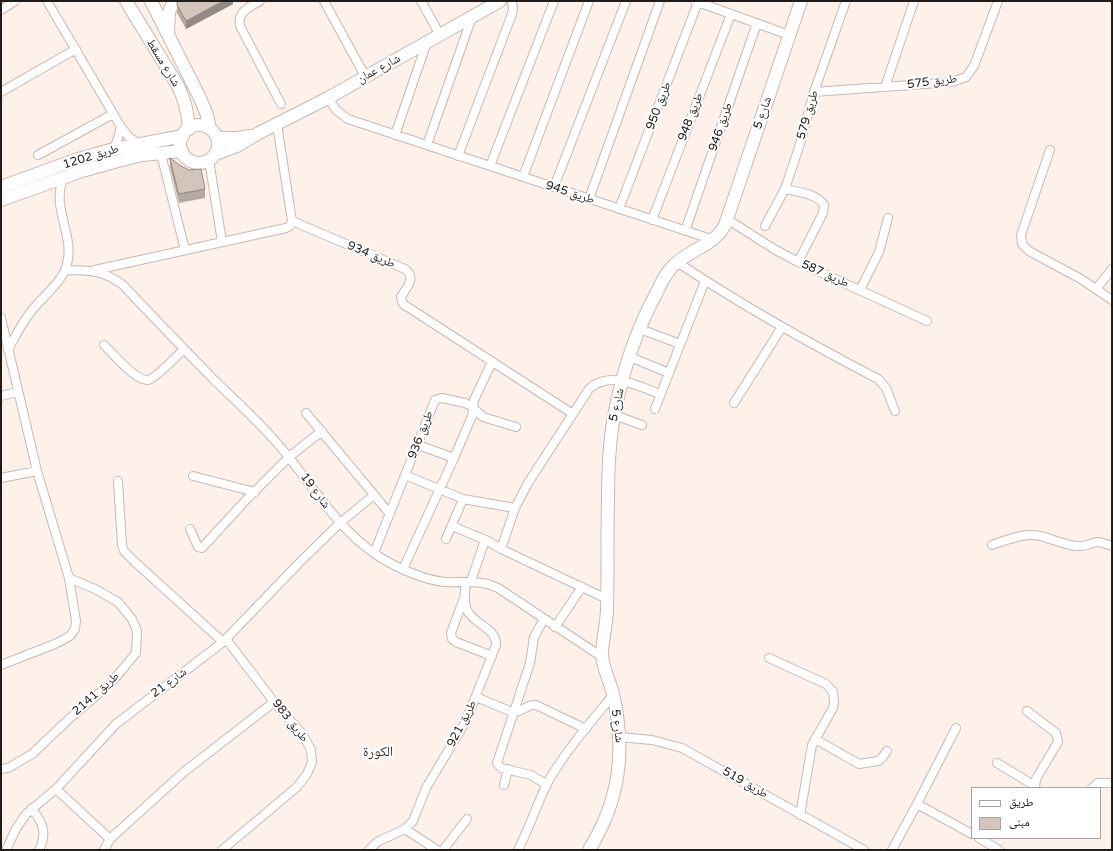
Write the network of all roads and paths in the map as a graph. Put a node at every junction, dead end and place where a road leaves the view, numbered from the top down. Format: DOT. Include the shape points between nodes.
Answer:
graph roads {
  1 [pos="15,1"];
  2 [pos="47,1"];
  3 [pos="126,1"];
  4 [pos="151,1"];
  5 [pos="174,1"];
  6 [pos="260,1"];
  7 [pos="324,1"];
  8 [pos="421,1"];
  9 [pos="500,1"];
  10 [pos="512,1"];
  11 [pos="554,1"];
  12 [pos="589,1"];
  13 [pos="626,1"];
  14 [pos="660,1"];
  15 [pos="800,1"];
  16 [pos="846,1"];
  17 [pos="914,1"];
  18 [pos="998,1"];
  19 [pos="696,2"];
  20 [pos="1,10"];
  21 [pos="731,14"];
  22 [pos="472,17"];
  23 [pos="757,23"];
  24 [pos="168,33"];
  25 [pos="789,34"];
  26 [pos="440,35"];
  27 [pos="427,42"];
  28 [pos="76,49"];
  29 [pos="365,76"];
  30 [pos="885,87"];
  31 [pos="1,92"];
  32 [pos="814,92"];
  33 [pos="328,98"];
  34 [pos="281,104"];
  35 [pos="113,114"];
  36 [pos="277,124"];
  37 [pos="121,127"];
  38 [pos="186,132"];
  39 [pos="213,133"];
  40 [pos="257,134"];
  41 [pos="395,135"];
  42 [pos="139,144"];
  43 [pos="427,145"];
  44 [pos="114,149"];
  45 [pos="1050,150"];
  46 [pos="182,151"];
  47 [pos="161,154"];
  48 [pos="38,155"];
  49 [pos="458,156"];
  50 [pos="212,157"];
  51 [pos="78,160"];
  52 [pos="490,166"];
  53 [pos="64,177"];
  54 [pos="523,177"];
  55 [pos="46,184"];
  56 [pos="1,187"];
  57 [pos="554,188"];
  58 [pos="785,189"];
  59 [pos="58,199"];
  60 [pos="589,199"];
  61 [pos="1,200"];
  62 [pos="619,209"];
  63 [pos="888,218"];
  64 [pos="727,219"];
  65 [pos="652,220"];
  66 [pos="292,221"];
  67 [pos="765,226"];
  68 [pos="685,231"];
  69 [pos="714,240"];
  70 [pos="222,242"];
  71 [pos="186,250"];
  72 [pos="676,262"];
  73 [pos="798,262"];
  74 [pos="1112,269"];
  75 [pos="65,270"];
  76 [pos="94,271"];
  77 [pos="705,281"];
  78 [pos="860,290"];
  79 [pos="1096,290"];
  80 [pos="1112,300"];
  81 [pos="1,318"];
  82 [pos="926,321"];
  83 [pos="782,327"];
  84 [pos="640,329"];
  85 [pos="680,344"];
  86 [pos="104,345"];
  87 [pos="184,349"];
  88 [pos="8,350"];
  89 [pos="630,358"];
  90 [pos="492,362"];
  91 [pos="669,373"];
  92 [pos="622,381"];
  93 [pos="17,392"];
  94 [pos="660,394"];
  95 [pos="1,396"];
  96 [pos="734,403"];
  97 [pos="473,408"];
  98 [pos="655,409"];
  99 [pos="895,411"];
  100 [pos="306,413"];
  101 [pos="573,414"];
  102 [pos="614,415"];
  103 [pos="642,425"];
  104 [pos="516,428"];
  105 [pos="322,431"];
  106 [pos="418,445"];
  107 [pos="289,457"];
  108 [pos="454,458"];
  109 [pos="36,471"];
  110 [pos="405,475"];
  111 [pos="193,476"];
  112 [pos="1,478"];
  113 [pos="118,481"];
  114 [pos="439,490"];
  115 [pos="255,492"];
  116 [pos="374,495"];
  117 [pos="463,499"];
  118 [pos="515,508"];
  119 [pos="390,514"];
  120 [pos="340,523"];
  121 [pos="452,526"];
  122 [pos="190,530"];
  123 [pos="446,539"];
  124 [pos="485,540"];
  125 [pos="992,545"];
  126 [pos="1112,546"];
  127 [pos="501,548"];
  128 [pos="374,553"];
  129 [pos="403,569"];
  130 [pos="69,578"];
  131 [pos="469,581"];
  132 [pos="582,587"];
  133 [pos="464,596"];
  134 [pos="607,599"];
  135 [pos="544,619"];
  136 [pos="555,626"];
  137 [pos="224,641"];
  138 [pos="492,656"];
  139 [pos="602,657"];
  140 [pos="769,658"];
  141 [pos="1,665"];
  142 [pos="613,695"];
  143 [pos="476,697"];
  144 [pos="274,702"];
  145 [pos="1028,711"];
  146 [pos="512,712"];
  147 [pos="586,728"];
  148 [pos="956,728"];
  149 [pos="619,737"];
  150 [pos="814,739"];
  151 [pos="887,751"];
  152 [pos="997,763"];
  153 [pos="1,769"];
  154 [pos="508,769"];
  155 [pos="1112,783"];
  156 [pos="504,785"];
  157 [pos="547,785"];
  158 [pos="1035,787"];
  159 [pos="1093,787"];
  160 [pos="56,789"];
  161 [pos="918,804"];
  162 [pos="31,809"];
  163 [pos="800,815"];
  164 [pos="468,818"];
  165 [pos="405,828"];
  166 [pos="971,833"];
  167 [pos="110,839"];
  168 [pos="981,839"];
  169 [pos="6,850"];
  170 [pos="39,850"];
  171 [pos="104,850"];
  172 [pos="222,850"];
  173 [pos="369,850"];
  174 [pos="437,850"];
  175 [pos="443,850"];
  176 [pos="518,850"];
  177 [pos="590,850"];
  178 [pos="864,850"];
  179 [pos="892,850"];
  180 [pos="999,850"];
  1 -- 20 [label="street"];
  2 -- 28 [label="street"];
  3 -- 38 [label="street, شارع مسقط" via="184,99 188,114"];
  4 -- 24 [label="street, شارع مسقط"];
  5 -- 24 [label="street" via="169,12"];
  6 -- 34 [label="street" via="243,11 240,26"];
  7 -- 29 [label="street"];
  8 -- 26 [label="street"];
  9 -- 22 [label="street, شارع عمان"];
  10 -- 49 [label="street" via="512,14"];
  11 -- 52 [label="street"];
  12 -- 54 [label="street"];
  13 -- 57 [label="street"];
  14 -- 60 [label="street"];
  15 -- 25 [label="street, شارع 5"];
  16 -- 32 [label="street, طريق 579"];
  17 -- 30 [label="street"];
  18 -- 30 [label="street, طريق 575" via="974,66 966,77 952,82"];
  19 -- 21 [label="street"];
  19 -- 62 [label="street, طريق 950"];
  21 -- 23 [label="street"];
  21 -- 65 [label="street, طريق 948"];
  22 -- 26 [label="street, شارع عمان"];
  22 -- 43 [label="street"];
  23 -- 25 [label="street"];
  23 -- 68 [label="street, طريق 946"];
  24 -- 39 [label="street, شارع مسقط" via="204,108"];
  25 -- 64 [label="street, شارع 5"];
  26 -- 27 [label="street, شارع عمان"];
  27 -- 29 [label="street, شارع عمان"];
  27 -- 41 [label="street"];
  28 -- 31 [label="street"];
  28 -- 35 [label="street"];
  29 -- 33 [label="street, شارع عمان"];
  30 -- 32 [label="street, طريق 575"];
  32 -- 58 [label="street, طريق 579"];
  33 -- 36 [label="street, شارع عمان"];
  33 -- 41 [label="street, طريق 945" via="336,110 348,119"];
  35 -- 37 [label="street"];
  35 -- 48 [label="street"];
  36 -- 40 [label="street, شارع عمان"];
  36 -- 66 [label="street"];
  37 -- 42 [label="street"];
  37 -- 44 [label="street"];
  38 -- 39 [label="street" via="200,126"];
  38 -- 42 [label="street, طريق 1202"];
  38 -- 46 [label="street" via="181,146"];
  39 -- 40 [label="street, شارع عمان" via="237,138"];
  39 -- 50 [label="street" via="218,149"];
  40 -- 50 [label="street, شارع عمان"];
  41 -- 43 [label="street, طريق 945"];
  42 -- 44 [label="street, طريق 1202"];
  43 -- 49 [label="street, طريق 945"];
  44 -- 51 [label="street, طريق 1202"];
  45 -- 79 [label="street" via="1021,235 1022,244 1026,249"];
  46 -- 47 [label="street, طريق 1202"];
  46 -- 50 [label="street" via="188,160 193,162 204,163"];
  47 -- 53 [label="street, طريق 1202" via="142,155"];
  47 -- 71 [label="street"];
  49 -- 52 [label="street, طريق 945"];
  50 -- 70 [label="street"];
  51 -- 55 [label="street" via="52,173"];
  51 -- 56 [label="street, طريق 1202"];
  52 -- 54 [label="street, طريق 945"];
  53 -- 55 [label="street, طريق 1202"];
  53 -- 59 [label="street"];
  54 -- 57 [label="street, طريق 945"];
  55 -- 59 [label="street"];
  55 -- 61 [label="street, طريق 1202"];
  57 -- 60 [label="street, طريق 945"];
  58 -- 67 [label="street, طريق 579"];
  58 -- 73 [label="street" via="814,196 824,205 823,213"];
  59 -- 75 [label="street" via="68,249"];
  60 -- 62 [label="street, طريق 945"];
  62 -- 65 [label="street, طريق 945"];
  63 -- 78 [label="street" via="878,252"];
  64 -- 69 [label="street, شارع 5" via="722,231"];
  64 -- 73 [label="street, طريق 587"];
  65 -- 68 [label="street, طريق 945"];
  66 -- 70 [label="street" via="288,227"];
  66 -- 90 [label="street, طريق 934" via="405,269 410,274 411,281 401,297 403,304"];
  68 -- 69 [label="street, طريق 945"];
  69 -- 72 [label="street, شارع 5"];
  70 -- 71 [label="street"];
  71 -- 76 [label="street"];
  72 -- 77 [label="street"];
  72 -- 84 [label="street, شارع 5" via="652,300"];
  73 -- 78 [label="street, طريق 587"];
  74 -- 79 [label="street"];
  75 -- 76 [label="street, شارع 19"];
  75 -- 88 [label="street" via="24,321"];
  76 -- 87 [label="street, شارع 19" via="108,275 123,285"];
  77 -- 83 [label="street"];
  77 -- 85 [label="street"];
  78 -- 82 [label="street, طريق 587"];
  79 -- 80 [label="street"];
  81 -- 88 [label="street"];
  83 -- 96 [label="street"];
  83 -- 99 [label="street" via="880,381 886,388"];
  84 -- 85 [label="street"];
  84 -- 89 [label="street, شارع 5"];
  85 -- 91 [label="street"];
  86 -- 87 [label="street" via="134,374 147,380"];
  87 -- 107 [label="street, شارع 19"];
  88 -- 93 [label="street"];
  89 -- 91 [label="street"];
  89 -- 92 [label="street, شارع 5"];
  90 -- 97 [label="street" via="474,400"];
  90 -- 101 [label="street, طريق 934"];
  91 -- 94 [label="street"];
  92 -- 94 [label="street"];
  92 -- 101 [label="street" via="601,381 594,384"];
  92 -- 102 [label="street, شارع 5"];
  93 -- 95 [label="street"];
  93 -- 109 [label="street"];
  94 -- 98 [label="street"];
  97 -- 104 [label="street, طريق 936" via="483,417"];
  97 -- 106 [label="street, طريق 936" via="465,403 442,398 435,400"];
  97 -- 108 [label="street"];
  100 -- 105 [label="street"];
  101 -- 118 [label="street" via="530,478"];
  102 -- 103 [label="street"];
  102 -- 134 [label="street, شارع 5" via="608,468"];
  105 -- 107 [label="street"];
  105 -- 116 [label="street"];
  106 -- 108 [label="street"];
  106 -- 110 [label="street, طريق 936"];
  107 -- 115 [label="street"];
  107 -- 120 [label="street, شارع 19"];
  108 -- 114 [label="street"];
  109 -- 112 [label="street"];
  109 -- 130 [label="street"];
  110 -- 114 [label="street"];
  110 -- 119 [label="street, طريق 936"];
  111 -- 115 [label="street"];
  113 -- 137 [label="street, طريق 983" via="124,551"];
  114 -- 117 [label="street"];
  114 -- 129 [label="street"];
  115 -- 122 [label="street" via="202,548 198,547"];
  116 -- 119 [label="street"];
  116 -- 120 [label="street, شارع 21"];
  117 -- 118 [label="street"];
  117 -- 121 [label="street"];
  118 -- 127 [label="street"];
  119 -- 128 [label="street, طريق 936"];
  120 -- 128 [label="street, شارع 19"];
  120 -- 137 [label="street, شارع 21"];
  121 -- 123 [label="street"];
  121 -- 124 [label="street"];
  124 -- 127 [label="street"];
  124 -- 131 [label="street, طريق 921"];
  125 -- 126 [label="street" via="1029,535 1040,535 1069,545 1089,546 1098,542"];
  127 -- 132 [label="street"];
  128 -- 129 [label="street, شارع 19"];
  129 -- 131 [label="street, شارع 19" via="432,580"];
  130 -- 141 [label="street" via="76,620 75,629 70,636"];
  130 -- 153 [label="street, طريق 2141" via="118,602 132,618 138,631 136,653 111,683 32,754 8,768"];
  131 -- 133 [label="street, طريق 921"];
  131 -- 135 [label="street, شارع 19" via="490,584 498,588"];
  132 -- 134 [label="street"];
  132 -- 136 [label="street"];
  133 -- 138 [label="street, طريق 921" via="468,612 494,636 496,645"];
  133 -- 138 [label="street" via="451,633 452,639"];
  134 -- 139 [label="street, شارع 5"];
  135 -- 136 [label="street, شارع 19"];
  135 -- 146 [label="street" via="534,637 530,663"];
  136 -- 139 [label="street, شارع 19"];
  137 -- 144 [label="street, طريق 983"];
  137 -- 160 [label="street, شارع 21" via="116,724"];
  138 -- 143 [label="street, طريق 921"];
  139 -- 142 [label="street, شارع 5"];
  140 -- 150 [label="street" via="826,684 833,692 833,708"];
  142 -- 147 [label="street"];
  142 -- 149 [label="street, شارع 5"];
  143 -- 146 [label="street"];
  143 -- 165 [label="street, طريق 921" via="460,732 426,788 413,821"];
  144 -- 167 [label="street" via="185,771"];
  144 -- 172 [label="street, طريق 983" via="303,735 311,750 312,762 297,787"];
  145 -- 158 [label="street" via="1056,733 1058,739 1036,779"];
  146 -- 147 [label="street" via="536,705"];
  146 -- 154 [label="street" via="496,760 499,766"];
  147 -- 157 [label="street" via="565,755"];
  148 -- 161 [label="street"];
  149 -- 163 [label="street, طريق 519" via="652,740 682,748"];
  149 -- 177 [label="street, شارع 5" via="620,762 614,796 601,831"];
  150 -- 151 [label="street" via="859,764 878,761"];
  150 -- 163 [label="street"];
  152 -- 158 [label="street"];
  154 -- 156 [label="street"];
  154 -- 157 [label="street" via="531,775"];
  155 -- 159 [label="street" via="1098,783"];
  157 -- 176 [label="street"];
  160 -- 162 [label="street, شارع 21"];
  160 -- 167 [label="street"];
  161 -- 166 [label="street"];
  161 -- 179 [label="street"];
  162 -- 169 [label="street, شارع 21"];
  162 -- 170 [label="street" via="40,819 43,828 44,836"];
  163 -- 178 [label="street, طريق 519"];
  164 -- 175 [label="street"];
  165 -- 173 [label="street, طريق 921" via="377,842"];
  165 -- 174 [label="street"];
  167 -- 171 [label="street"];
  168 -- 180 [label="street"];
}
